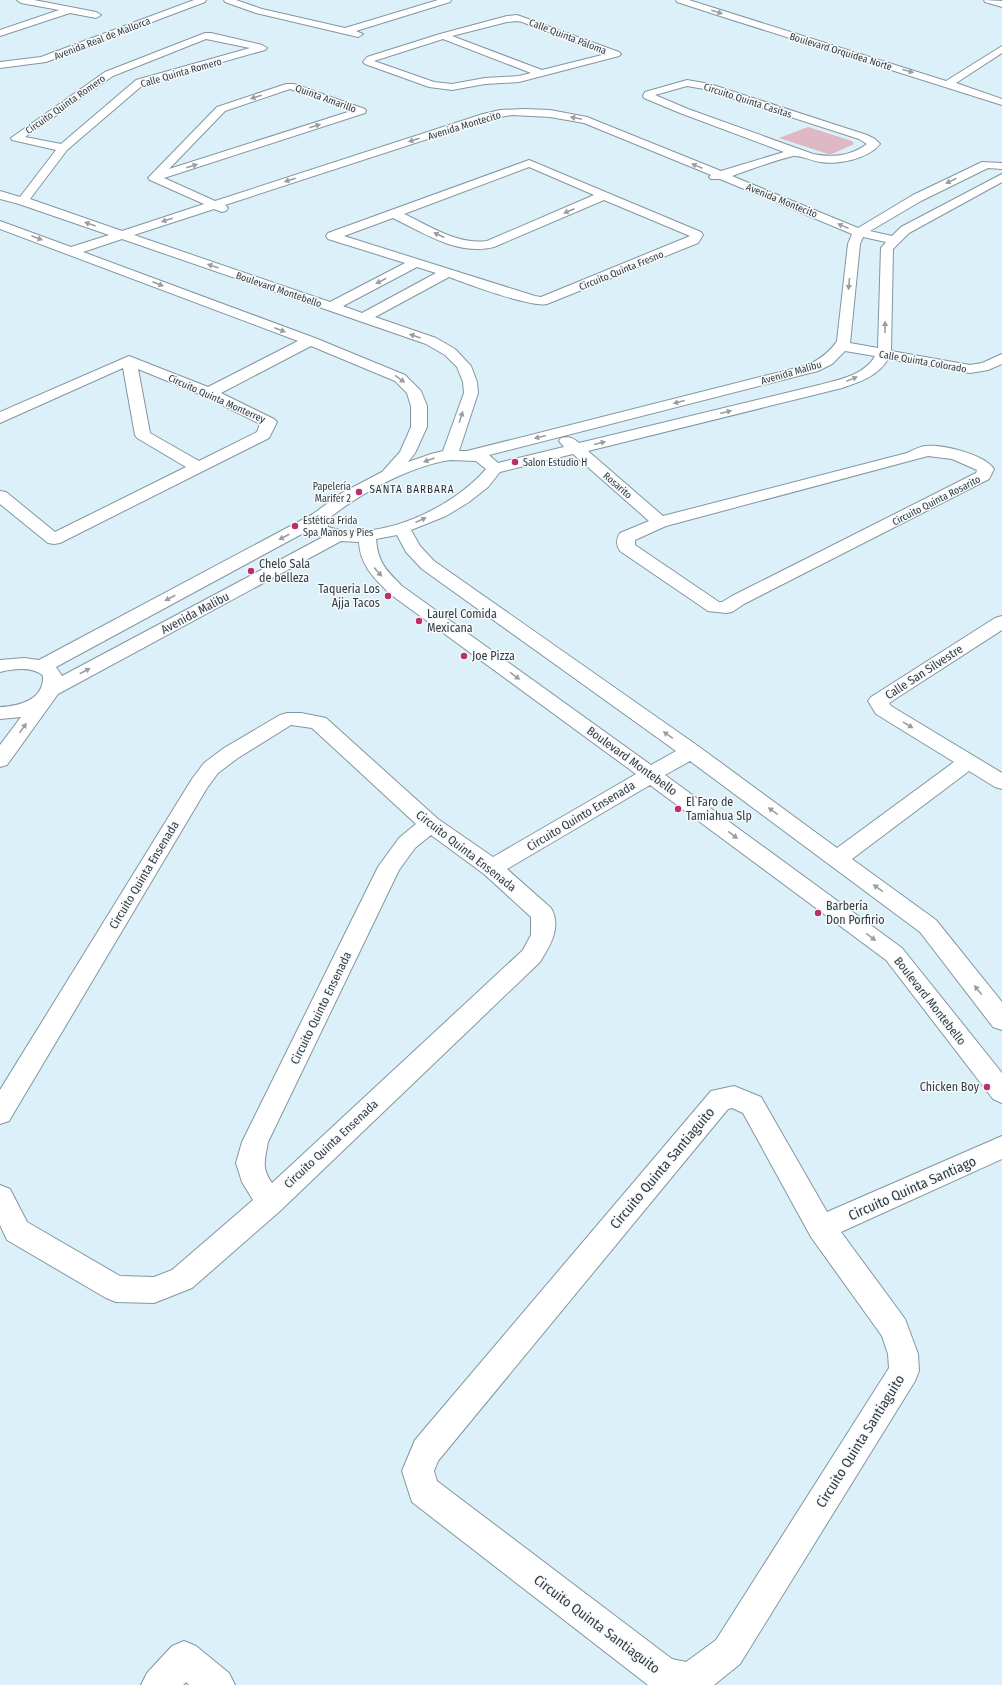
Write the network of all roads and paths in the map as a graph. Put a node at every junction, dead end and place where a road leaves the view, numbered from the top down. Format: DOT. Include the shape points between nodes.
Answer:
graph roads {
  1 [pos="21,0"];
  2 [pos="186,0"];
  3 [pos="202,0"];
  4 [pos="210,0"];
  5 [pos="228,0"];
  6 [pos="447,0"];
  7 [pos="680,0"];
  8 [pos="988,0"];
  9 [pos="266,2"];
  10 [pos="1002,4"];
  11 [pos="243,5"];
  12 [pos="70,10"];
  13 [pos="741,10"];
  14 [pos="96,15"];
  15 [pos="346,31"];
  16 [pos="0,33"];
  17 [pos="358,34"];
  18 [pos="205,36"];
  19 [pos="443,36"];
  20 [pos="864,48"];
  21 [pos="1002,49"];
  22 [pos="11,59"];
  23 [pos="0,61"];
  24 [pos="0,65"];
  25 [pos="944,72"];
  26 [pos="540,74"];
  27 [pos="959,76"];
  28 [pos="485,81"];
  29 [pos="973,81"];
  30 [pos="948,84"];
  31 [pos="495,94"];
  32 [pos="1002,102"];
  33 [pos="508,113"];
  34 [pos="584,132"];
  35 [pos="612,143"];
  36 [pos="63,148"];
  37 [pos="796,152"];
  38 [pos="1002,166"];
  39 [pos="720,175"];
  40 [pos="1002,177"];
  41 [pos="154,178"];
  42 [pos="705,180"];
  43 [pos="291,192"];
  44 [pos="0,195"];
  45 [pos="605,196"];
  46 [pos="23,201"];
  47 [pos="215,205"];
  48 [pos="6,207"];
  49 [pos="393,214"];
  50 [pos="217,217"];
  51 [pos="0,224"];
  52 [pos="122,235"];
  53 [pos="858,236"];
  54 [pos="158,237"];
  55 [pos="144,242"];
  56 [pos="891,244"];
  57 [pos="122,250"];
  58 [pos="72,251"];
  59 [pos="107,254"];
  60 [pos="93,259"];
  61 [pos="416,263"];
  62 [pos="448,273"];
  63 [pos="331,307"];
  64 [pos="364,318"];
  65 [pos="310,341"];
  66 [pos="842,346"];
  67 [pos="883,354"];
  68 [pos="1002,358"];
  69 [pos="129,360"];
  70 [pos="208,393"];
  71 [pos="0,418"];
  72 [pos="557,433"];
  73 [pos="576,449"];
  74 [pos="450,455"];
  75 [pos="467,456"];
  76 [pos="198,467"];
  77 [pos="494,469"];
  78 [pos="387,476"];
  79 [pos="0,496"];
  80 [pos="319,518"];
  81 [pos="660,522"];
  82 [pos="402,528"];
  83 [pos="338,536"];
  84 [pos="367,536"];
  85 [pos="1002,622"];
  86 [pos="0,666"];
  87 [pos="41,666"];
  88 [pos="48,694"];
  89 [pos="0,713"];
  90 [pos="690,751"];
  91 [pos="0,760"];
  92 [pos="968,762"];
  93 [pos="651,774"];
  94 [pos="1002,782"];
  95 [pos="430,824"];
  96 [pos="837,859"];
  97 [pos="492,868"];
  98 [pos="1002,1020"];
  99 [pos="1002,1092"];
  100 [pos="0,1113"];
  101 [pos="1002,1148"];
  102 [pos="0,1197"];
  103 [pos="270,1202"];
  104 [pos="821,1228"];
  105 [pos="159,1685"];
  106 [pos="217,1685"];
  1 -- 12 [label="street"];
  2 -- 22 [label="street, Avenida Real de Mallorca" via="35,57"];
  3 -- 4 [label="street"];
  3 -- 22 [label="street, Avenida Real de Mallorca" via="43,60"];
  5 -- 11 [label="street"];
  6 -- 15 [label="street"];
  7 -- 30 [label="street, Boulevard Orquídea Norte, one-way"];
  8 -- 10 [label="street"];
  9 -- 11 [label="street"];
  11 -- 15 [label="street"];
  12 -- 14 [label="street"];
  12 -- 16 [label="street"];
  13 -- 20 [label="street, Boulevard Orquídea Norte"];
  15 -- 17 [label="street"];
  18 -- 36 [label="street, Circuito Quinta Romero" via="109,74 16,138"];
  18 -- 36 [label="street, Calle Quinta Romero" via="262,48 140,82"];
  19 -- 26 [label="street"];
  19 -- 26 [label="street, Calle Quinta Paloma" via="517,18 616,54"];
  19 -- 28 [label="street, Calle Quinta Paloma" via="370,59 368,62 441,87"];
  21 -- 27 [label="street"];
  22 -- 23 [label="street, Avenida Real de Mallorca"];
  22 -- 24 [label="street, Avenida Real de Mallorca"];
  25 -- 27 [label="street"];
  26 -- 28 [label="street, Calle Quinta Paloma" via="519,79"];
  27 -- 29 [label="street"];
  27 -- 30 [label="street"];
  28 -- 31 [label="street"];
  30 -- 32 [label="street, Boulevard Orquídea Norte"];
  33 -- 34 [label="street, Avenida Montecito" via="569,126"];
  39 -- 33 [label="street, Avenida Montecito, one-way" via="588,120 545,112"];
  33 -- 43 [label="street, Avenida Montecito" via="491,124"];
  33 -- 47 [label="street, Avenida Montecito, one-way" via="487,116"];
  35 -- 42 [label="street, Avenida Montecito"];
  36 -- 46 [label="street, Calle Quinta Romero"];
  37 -- 37 [label="street, Circuito Quinta Casitas" via="653,99 648,96 678,85 698,84 863,137 874,144 834,161"];
  37 -- 39 [label="street"];
  38 -- 53 [label="street, one-way" via="986,164 917,198"];
  39 -- 42 [label="street"];
  53 -- 39 [label="street, Avenida Montecito, one-way"];
  40 -- 56 [label="street" via="905,230"];
  41 -- 41 [label="street, Quinta Amarillo, one-way" via="169,173 361,111 290,86 221,109"];
  41 -- 47 [label="street"];
  42 -- 53 [label="street, Avenida Montecito"];
  44 -- 46 [label="street, Boulevard Montebello"];
  45 -- 49 [label="street, Circuito Quinta Fresno" via="529,163"];
  45 -- 49 [label="street, one-way" via="490,244 476,246 451,241"];
  45 -- 62 [label="street, Circuito Quinta Fresno" via="691,232 696,235 694,240 542,301"];
  46 -- 48 [label="street"];
  52 -- 46 [label="street, Boulevard Montebello, one-way"];
  47 -- 50 [label="street" via="232,212"];
  47 -- 52 [label="street, Avenida Montecito, one-way"];
  49 -- 61 [label="street, Circuito Quinta Fresno" via="332,236"];
  51 -- 58 [label="street, one-way"];
  52 -- 55 [label="street, Boulevard Montebello"];
  52 -- 58 [label="street, Avenida Montecito"];
  53 -- 56 [label="street, Avenida Montecito"];
  53 -- 66 [label="street, one-way" via="851,260"];
  54 -- 55 [label="street"];
  55 -- 57 [label="street"];
  63 -- 55 [label="street, Boulevard Montebello, one-way"];
  67 -- 56 [label="street, one-way"];
  58 -- 60 [label="street"];
  59 -- 60 [label="street"];
  60 -- 65 [label="street, one-way"];
  61 -- 62 [label="street, Circuito Quinta Fresno"];
  61 -- 63 [label="street, one-way"];
  62 -- 64 [label="street"];
  63 -- 64 [label="street, Boulevard Montebello"];
  74 -- 64 [label="street, Boulevard Montebello, one-way" via="471,393 464,366 450,352 431,341"];
  65 -- 70 [label="street"];
  65 -- 78 [label="street, one-way" via="386,370 414,390 419,406 419,427 407,453"];
  66 -- 67 [label="street, Calle Quinta Colorado"];
  66 -- 72 [label="street, Avenida Malibu, one-way" via="828,361 813,368"];
  67 -- 68 [label="street, Calle Quinta Colorado" via="970,369 987,367"];
  73 -- 67 [label="street, Avenida Malibu, one-way" via="832,387 862,375 878,364"];
  69 -- 70 [label="street, Circuito Quinta Monterrey"];
  69 -- 71 [label="street"];
  69 -- 76 [label="street" via="144,435"];
  70 -- 76 [label="street, Circuito Quinta Monterrey" via="269,422 262,435"];
  72 -- 73 [label="street, Rosarito"];
  72 -- 75 [label="street, Avenida Malibu, one-way"];
  73 -- 77 [label="street, Avenida Malibu"];
  73 -- 81 [label="street, Rosarito"];
  74 -- 75 [label="street, Avenida Malibu"];
  74 -- 78 [label="street, Avenida Malibu, one-way" via="437,457"];
  75 -- 77 [label="street" via="478,456 491,462"];
  76 -- 79 [label="street, Circuito Quinta Monterrey" via="54,539"];
  82 -- 77 [label="street, one-way" via="462,500 489,479"];
  78 -- 80 [label="street, Avenida Malibu" via="360,488 336,503"];
  80 -- 83 [label="street" via="320,530 328,535"];
  80 -- 87 [label="street, Avenida Malibu, one-way"];
  81 -- 81 [label="street, Circuito Quinta Rosarito" via="626,537 626,547 714,607 726,608 983,476 986,470 978,463 941,451 926,452"];
  82 -- 84 [label="street"];
  90 -- 82 [label="street, one-way" via="428,565 412,548"];
  83 -- 84 [label="street"];
  88 -- 83 [label="street, Avenida Malibu, one-way"];
  84 -- 93 [label="street, Boulevard Montebello, one-way" via="368,554 375,569 396,590"];
  85 -- 92 [label="street, Calle San Silvestre, one-way" via="878,701 883,710"];
  86 -- 87 [label="street" via="20,663"];
  87 -- 88 [label="street" via="52,677 53,683"];
  88 -- 89 [label="street" via="28,708"];
  91 -- 88 [label="street, Avenida Malibu, one-way"];
  90 -- 93 [label="street, Circuito Quinto Ensenada"];
  96 -- 90 [label="street, one-way"];
  92 -- 94 [label="street, Calle San Silvestre"];
  92 -- 96 [label="street"];
  93 -- 97 [label="street, Circuito Quinto Ensenada"];
  93 -- 99 [label="street, Boulevard Montebello, one-way" via="894,954"];
  95 -- 97 [label="street, Circuito Quinta Ensenada"];
  95 -- 100 [label="street, Circuito Quinta Ensenada" via="319,723 288,719 231,753 211,768 199,784"];
  95 -- 103 [label="street, Circuito Quinto Ensenada" via="407,843 389,867 255,1142 250,1163 256,1182"];
  98 -- 96 [label="street, one-way" via="928,926"];
  97 -- 103 [label="street, Circuito Quinta Ensenada" via="543,914 543,935 532,956"];
  101 -- 104 [label="street, Circuito Quinta Santiago"];
  102 -- 103 [label="street, Circuito Quinta Ensenada" via="17,1231 116,1289 154,1290 182,1279"];
  104 -- 104 [label="street, Circuito Quinta Santiaguito" via="752,1105 734,1097 720,1099 426,1451 418,1471 423,1491 664,1675 691,1681 728,1652 904,1371 903,1354 895,1329"];
  105 -- 106 [label="street" via="184,1658"];
}
